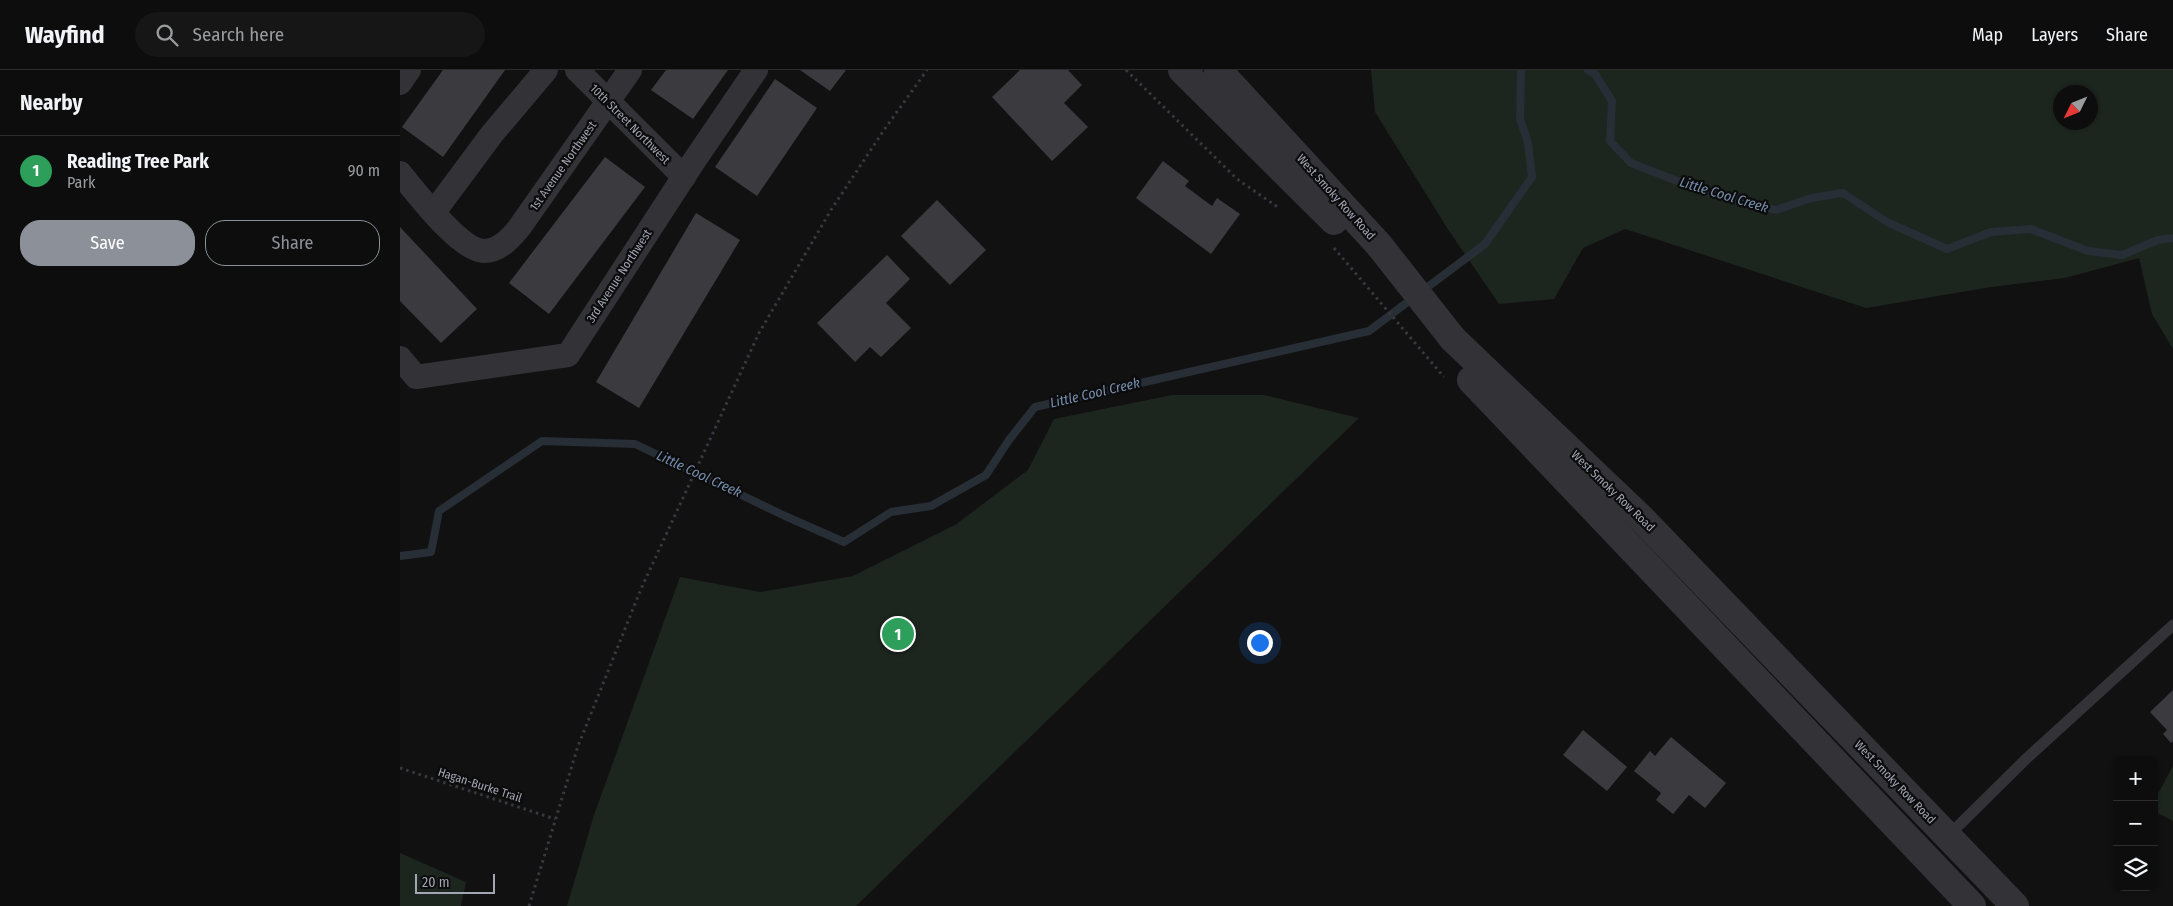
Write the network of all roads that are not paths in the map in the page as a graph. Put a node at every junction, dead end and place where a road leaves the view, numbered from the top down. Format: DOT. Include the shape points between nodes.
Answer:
graph roads {
  1 [pos="409,70"];
  2 [pos="546,70"];
  3 [pos="577,70"];
  4 [pos="630,70"];
  5 [pos="756,70"];
  6 [pos="1218,70"];
  7 [pos="1194,74"];
  8 [pos="400,82"];
  9 [pos="608,102"];
  10 [pos="400,173"];
  11 [pos="684,177"];
  12 [pos="434,212"];
  13 [pos="1365,256"];
  14 [pos="1440,348"];
  15 [pos="400,358"];
  16 [pos="2173,625"];
  17 [pos="1947,837"];
  18 [pos="2011,905"];
  19 [pos="1972,906"];
  1 -- 8 [label="street"];
  2 -- 12 [label="street" via="492,134"];
  3 -- 9 [label="street, 10th Street Northwest"];
  4 -- 9 [label="street, 1st Avenue Northwest"];
  5 -- 11 [label="street, 3rd Avenue Northwest"];
  6 -- 13 [label="street, West Smoky Row Road"];
  7 -- 13 [label="street, West Smoky Row Road"];
  9 -- 11 [label="street, 10th Street Northwest"];
  9 -- 12 [label="street, 1st Avenue Northwest" via="519,228 497,248 474,250 463,243"];
  10 -- 12 [label="street"];
  11 -- 15 [label="street, 3rd Avenue Northwest" via="568,355 416,377"];
  13 -- 14 [label="street, West Smoky Row Road"];
  14 -- 17 [label="street, West Smoky Row Road" via="1642,519"];
  14 -- 19 [label="street, West Smoky Row Road"];
  16 -- 17 [label="lane" via="2026,758"];
  17 -- 18 [label="street, West Smoky Row Road"];
}
